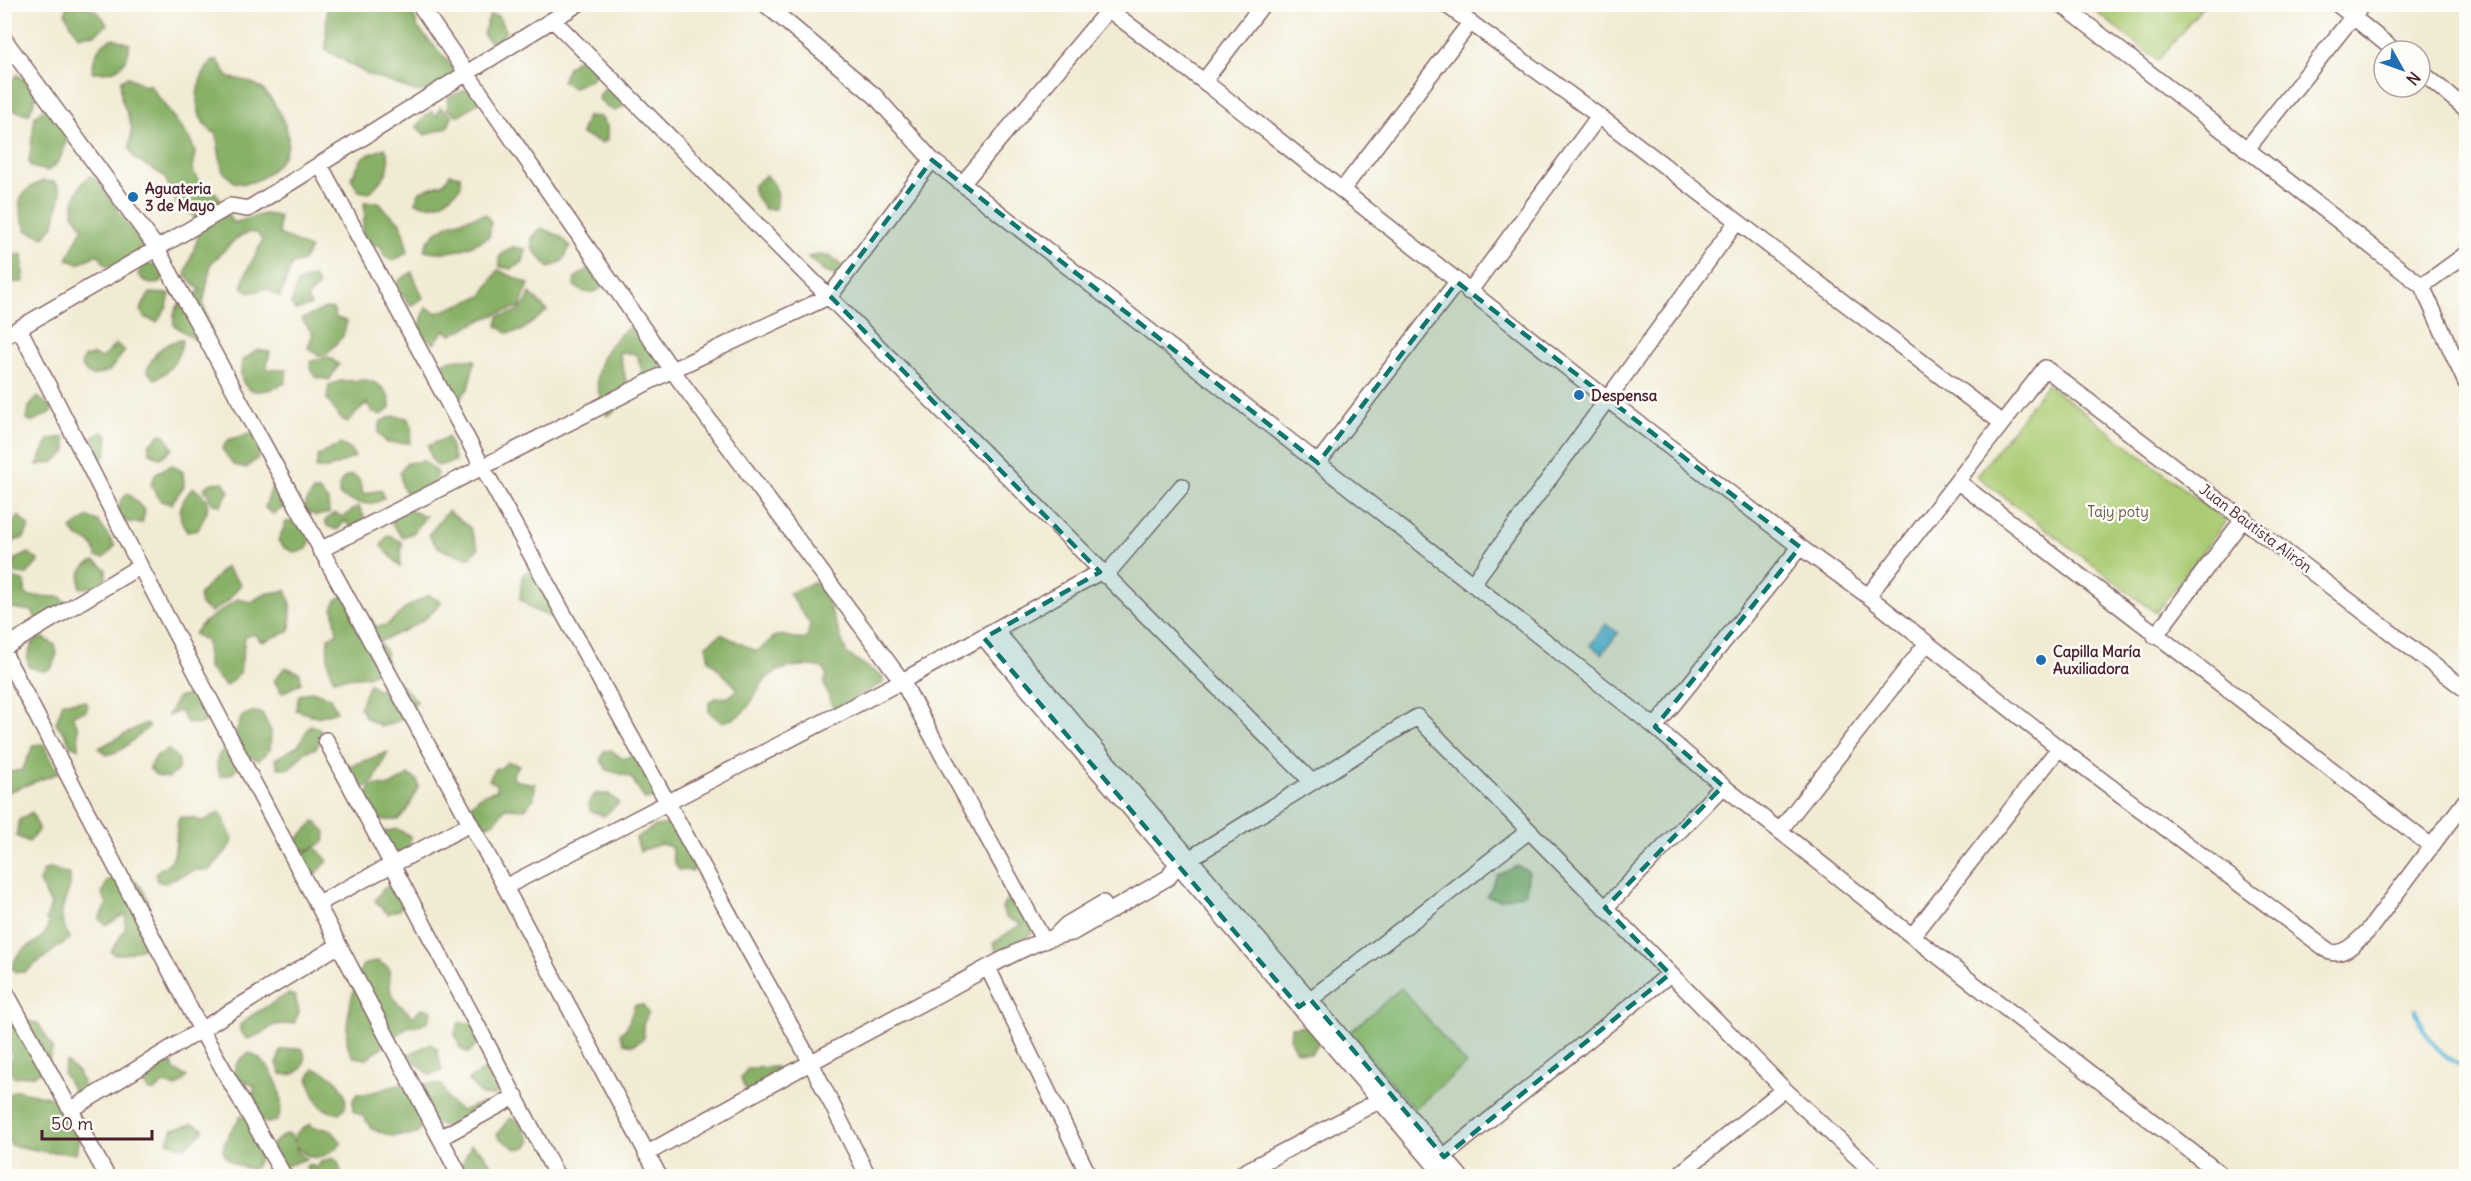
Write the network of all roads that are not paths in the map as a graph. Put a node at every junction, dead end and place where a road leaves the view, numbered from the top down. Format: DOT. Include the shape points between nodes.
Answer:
graph roads {
  1 [pos="419,4"];
  2 [pos="578,4"];
  3 [pos="765,4"];
  4 [pos="1263,4"];
  5 [pos="1445,4"];
  6 [pos="2061,4"];
  7 [pos="2337,4"];
  8 [pos="2363,4"];
  9 [pos="1104,7"];
  10 [pos="2353,18"];
  11 [pos="553,20"];
  12 [pos="1470,23"];
  13 [pos="4,39"];
  14 [pos="2380,39"];
  15 [pos="466,75"];
  16 [pos="1204,81"];
  17 [pos="2432,81"];
  18 [pos="2466,109"];
  19 [pos="1599,116"];
  20 [pos="2246,150"];
  21 [pos="932,160"];
  22 [pos="320,165"];
  23 [pos="962,184"];
  24 [pos="1342,190"];
  25 [pos="1736,224"];
  26 [pos="156,247"];
  27 [pos="2466,254"];
  28 [pos="2422,286"];
  29 [pos="1463,287"];
  30 [pos="830,296"];
  31 [pos="8,334"];
  32 [pos="672,370"];
  33 [pos="2466,383"];
  34 [pos="1607,399"];
  35 [pos="2002,423"];
  36 [pos="1318,463"];
  37 [pos="482,466"];
  38 [pos="1957,481"];
  39 [pos="1182,486"];
  40 [pos="2244,518"];
  41 [pos="1800,547"];
  42 [pos="320,550"];
  43 [pos="140,566"];
  44 [pos="1103,574"];
  45 [pos="1473,584"];
  46 [pos="1868,596"];
  47 [pos="990,634"];
  48 [pos="2155,636"];
  49 [pos="1927,643"];
  50 [pos="6,644"];
  51 [pos="902,681"];
  52 [pos="2466,690"];
  53 [pos="1655,728"];
  54 [pos="326,741"];
  55 [pos="2059,748"];
  56 [pos="1311,781"];
  57 [pos="1723,786"];
  58 [pos="2466,800"];
  59 [pos="669,802"];
  60 [pos="470,824"];
  61 [pos="1780,830"];
  62 [pos="1529,831"];
  63 [pos="2431,846"];
  64 [pos="391,864"];
  65 [pos="1180,864"];
  66 [pos="505,887"];
  67 [pos="317,904"];
  68 [pos="1605,908"];
  69 [pos="1912,936"];
  70 [pos="1050,938"];
  71 [pos="339,945"];
  72 [pos="988,968"];
  73 [pos="1670,974"];
  74 [pos="5,993"];
  75 [pos="1304,1004"];
  76 [pos="201,1030"];
  77 [pos="810,1061"];
  78 [pos="1784,1089"];
  79 [pos="516,1096"];
  80 [pos="1385,1098"];
  81 [pos="72,1109"];
  82 [pos="440,1138"];
  83 [pos="646,1154"];
  84 [pos="1440,1166"];
  85 [pos="107,1176"];
  86 [pos="284,1176"];
  87 [pos="460,1176"];
  88 [pos="557,1176"];
  89 [pos="659,1176"];
  90 [pos="867,1176"];
  91 [pos="1089,1176"];
  92 [pos="1237,1176"];
  93 [pos="1460,1176"];
  94 [pos="1677,1176"];
  95 [pos="1877,1176"];
  96 [pos="2223,1176"];
  1 -- 15 [label="street"];
  2 -- 11 [label="street"];
  3 -- 21 [label="street" via="875,96"];
  4 -- 16 [label="street"];
  5 -- 12 [label="street"];
  6 -- 20 [label="street"];
  7 -- 10 [label="street"];
  8 -- 10 [label="street"];
  9 -- 16 [label="street"];
  9 -- 23 [label="street"];
  10 -- 14 [label="street"];
  10 -- 20 [label="street"];
  11 -- 15 [label="street"];
  11 -- 30 [label="street"];
  12 -- 19 [label="street"];
  12 -- 24 [label="street"];
  13 -- 26 [label="street"];
  15 -- 22 [label="street"];
  15 -- 32 [label="street"];
  16 -- 24 [label="street"];
  17 -- 18 [label="street"];
  19 -- 25 [label="street"];
  19 -- 29 [label="street"];
  20 -- 28 [label="street"];
  21 -- 23 [label="street"];
  21 -- 30 [label="street"];
  22 -- 26 [label="street" via="248,209 230,206"];
  22 -- 37 [label="street"];
  23 -- 36 [label="street"];
  24 -- 29 [label="street"];
  25 -- 34 [label="street"];
  25 -- 35 [label="street"];
  26 -- 31 [label="street"];
  26 -- 42 [label="street"];
  27 -- 28 [label="street"];
  28 -- 33 [label="street"];
  29 -- 34 [label="street"];
  29 -- 36 [label="street"];
  30 -- 32 [label="street"];
  30 -- 44 [label="street"];
  31 -- 43 [label="street"];
  32 -- 37 [label="street"];
  32 -- 51 [label="street"];
  34 -- 41 [label="street"];
  34 -- 45 [label="street"];
  35 -- 38 [label="street"];
  35 -- 40 [label="street, Juan Bautista Alirón" via="2045,368"];
  36 -- 45 [label="street"];
  37 -- 42 [label="street"];
  37 -- 59 [label="street"];
  38 -- 46 [label="street"];
  38 -- 48 [label="street"];
  39 -- 44 [label="street"];
  40 -- 48 [label="street"];
  40 -- 52 [label="street, Juan Bautista Alirón"];
  41 -- 46 [label="street"];
  41 -- 53 [label="street"];
  42 -- 60 [label="street"];
  43 -- 50 [label="street"];
  43 -- 67 [label="street"];
  44 -- 47 [label="street"];
  44 -- 56 [label="street"];
  45 -- 53 [label="street"];
  46 -- 49 [label="street"];
  47 -- 51 [label="street"];
  47 -- 65 [label="street"];
  48 -- 63 [label="street"];
  49 -- 55 [label="street"];
  49 -- 61 [label="street"];
  50 -- 76 [label="street"];
  51 -- 59 [label="street"];
  51 -- 70 [label="street"];
  53 -- 57 [label="street"];
  54 -- 64 [label="street"];
  55 -- 63 [label="street" via="2337,954 2367,931"];
  55 -- 69 [label="street"];
  56 -- 62 [label="street" via="1417,717"];
  56 -- 65 [label="street"];
  57 -- 61 [label="street"];
  57 -- 68 [label="street"];
  58 -- 63 [label="street"];
  59 -- 66 [label="street"];
  59 -- 77 [label="street"];
  60 -- 64 [label="street"];
  60 -- 66 [label="street"];
  61 -- 69 [label="street"];
  62 -- 68 [label="street"];
  62 -- 75 [label="street"];
  64 -- 67 [label="street"];
  64 -- 79 [label="street"];
  65 -- 70 [label="street" via="1169,877 1072,933"];
  65 -- 75 [label="street"];
  66 -- 83 [label="street"];
  67 -- 71 [label="street"];
  68 -- 73 [label="street"];
  69 -- 96 [label="street"];
  70 -- 72 [label="street"];
  71 -- 76 [label="street"];
  71 -- 82 [label="street"];
  72 -- 77 [label="street"];
  72 -- 91 [label="street"];
  73 -- 78 [label="street"];
  73 -- 84 [label="street"];
  74 -- 81 [label="street"];
  75 -- 80 [label="street"];
  76 -- 81 [label="street"];
  76 -- 86 [label="street"];
  77 -- 83 [label="street"];
  77 -- 90 [label="street"];
  78 -- 94 [label="street"];
  78 -- 95 [label="street"];
  79 -- 82 [label="street"];
  79 -- 88 [label="street"];
  80 -- 84 [label="street"];
  80 -- 92 [label="street"];
  81 -- 85 [label="street"];
  82 -- 87 [label="street"];
  83 -- 89 [label="street"];
  84 -- 93 [label="street"];
}
